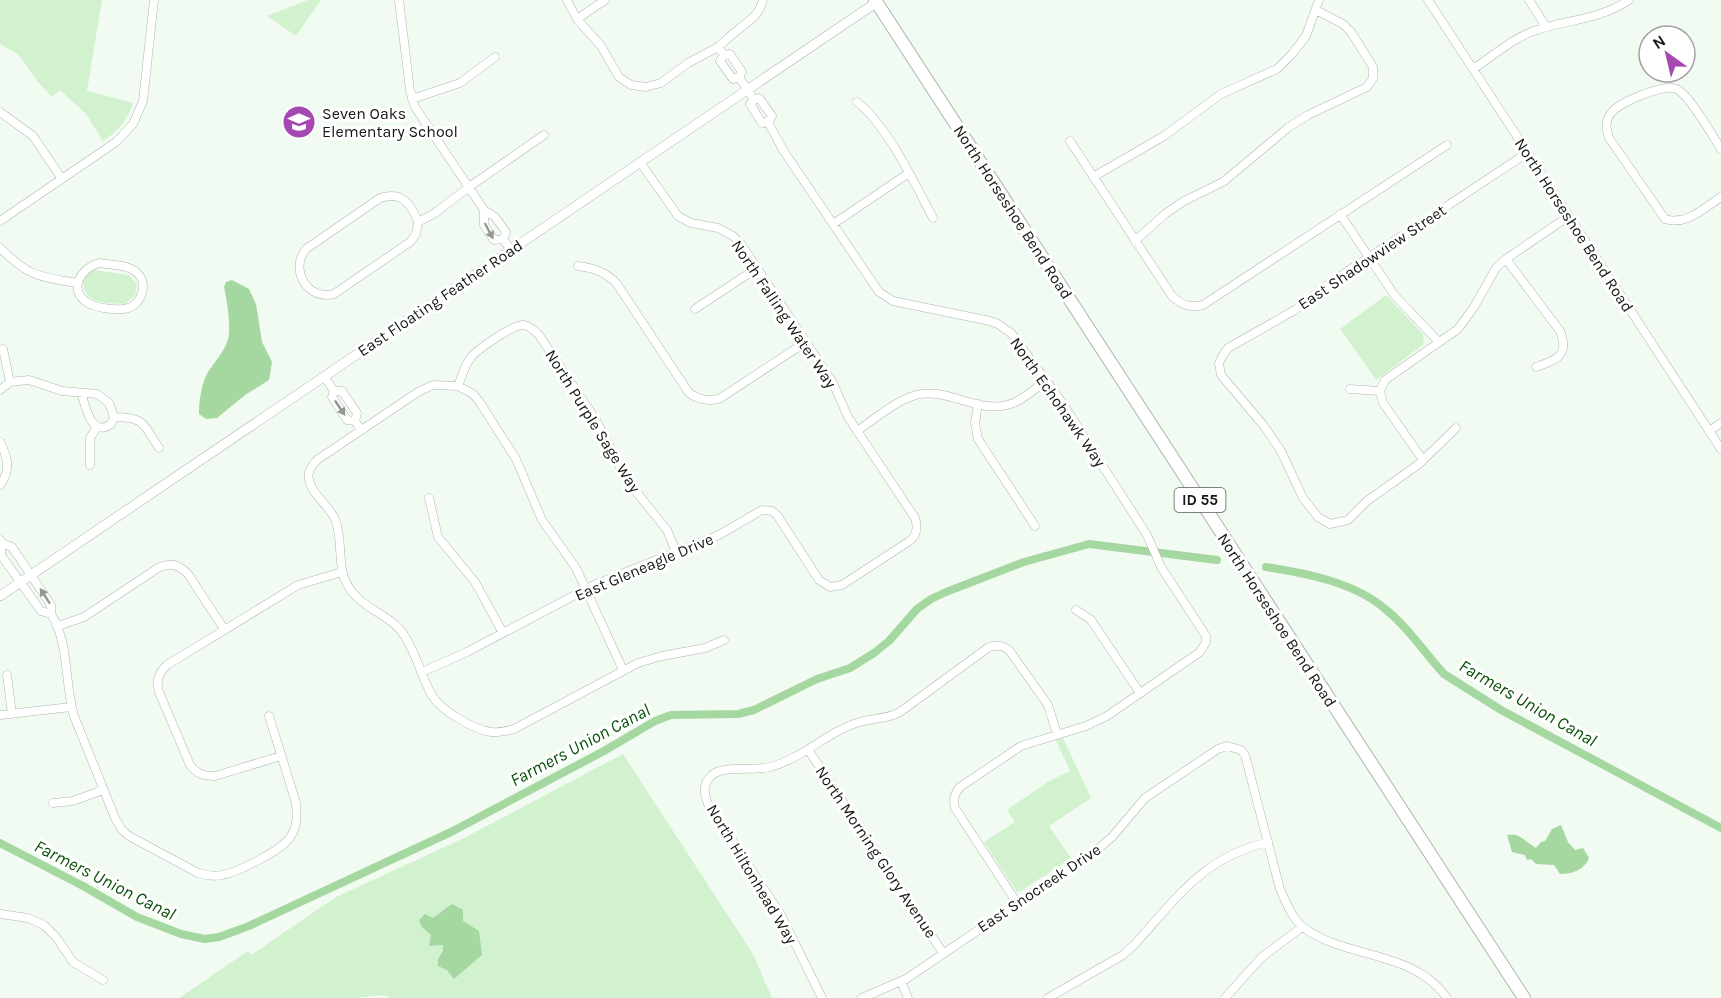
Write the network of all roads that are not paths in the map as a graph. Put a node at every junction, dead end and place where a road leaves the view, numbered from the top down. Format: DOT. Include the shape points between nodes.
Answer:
graph roads {
  1 [pos="154,0"];
  2 [pos="399,0"];
  3 [pos="567,0"];
  4 [pos="605,0"];
  5 [pos="763,0"];
  6 [pos="877,0"];
  7 [pos="1319,0"];
  8 [pos="1428,0"];
  9 [pos="1529,0"];
  10 [pos="1629,0"];
  11 [pos="1316,10"];
  12 [pos="577,20"];
  13 [pos="1546,27"];
  14 [pos="718,47"];
  15 [pos="495,57"];
  16 [pos="1473,69"];
  17 [pos="747,89"];
  18 [pos="412,99"];
  19 [pos="857,102"];
  20 [pos="0,112"];
  21 [pos="544,135"];
  22 [pos="1070,141"];
  23 [pos="1447,145"];
  24 [pos="1721,149"];
  25 [pos="1527,153"];
  26 [pos="639,162"];
  27 [pos="909,173"];
  28 [pos="1093,177"];
  29 [pos="62,178"];
  30 [pos="469,187"];
  31 [pos="1721,197"];
  32 [pos="484,210"];
  33 [pos="1340,214"];
  34 [pos="1569,216"];
  35 [pos="933,218"];
  36 [pos="0,221"];
  37 [pos="418,222"];
  38 [pos="833,224"];
  39 [pos="503,239"];
  40 [pos="1135,240"];
  41 [pos="0,248"];
  42 [pos="511,250"];
  43 [pos="1369,256"];
  44 [pos="1506,259"];
  45 [pos="578,267"];
  46 [pos="758,268"];
  47 [pos="77,283"];
  48 [pos="695,309"];
  49 [pos="806,342"];
  50 [pos="1439,342"];
  51 [pos="3,349"];
  52 [pos="1536,367"];
  53 [pos="324,376"];
  54 [pos="1046,381"];
  55 [pos="10,382"];
  56 [pos="458,386"];
  57 [pos="1350,389"];
  58 [pos="0,390"];
  59 [pos="1380,392"];
  60 [pos="81,393"];
  61 [pos="978,404"];
  62 [pos="114,417"];
  63 [pos="1721,423"];
  64 [pos="97,427"];
  65 [pos="1456,428"];
  66 [pos="361,430"];
  67 [pos="857,431"];
  68 [pos="1709,431"];
  69 [pos="0,442"];
  70 [pos="159,448"];
  71 [pos="1721,449"];
  72 [pos="1423,460"];
  73 [pos="90,465"];
  74 [pos="0,486"];
  75 [pos="429,498"];
  76 [pos="1035,526"];
  77 [pos="1,542"];
  78 [pos="676,552"];
  79 [pos="342,572"];
  80 [pos="31,575"];
  81 [pos="20,582"];
  82 [pos="830,587"];
  83 [pos="586,589"];
  84 [pos="0,596"];
  85 [pos="1076,610"];
  86 [pos="51,614"];
  87 [pos="58,626"];
  88 [pos="224,628"];
  89 [pos="503,633"];
  90 [pos="724,640"];
  91 [pos="623,670"];
  92 [pos="422,672"];
  93 [pos="7,675"];
  94 [pos="1140,693"];
  95 [pos="71,707"];
  96 [pos="12,714"];
  97 [pos="0,715"];
  98 [pos="269,716"];
  99 [pos="1057,734"];
  100 [pos="809,751"];
  101 [pos="281,756"];
  102 [pos="103,790"];
  103 [pos="53,802"];
  104 [pos="1268,842"];
  105 [pos="1017,903"];
  106 [pos="0,914"];
  107 [pos="1302,927"];
  108 [pos="943,953"];
  109 [pos="103,980"];
  110 [pos="901,981"];
  111 [pos="822,998"];
  112 [pos="862,998"];
  113 [pos="908,998"];
  114 [pos="1048,998"];
  115 [pos="1225,998"];
  116 [pos="1446,998"];
  117 [pos="1524,998"];
  1 -- 29 [label="street" via="143,101 137,117 122,136"];
  2 -- 18 [label="street"];
  3 -- 12 [label="street"];
  4 -- 12 [label="street"];
  5 -- 14 [label="street" via="753,20"];
  6 -- 17 [label="main road, East Floating Feather Road"];
  6 -- 117 [label="highway, North Horseshoe Bend Road / ID 55"];
  7 -- 11 [label="street"];
  8 -- 16 [label="street, North Horseshoe Bend Road"];
  9 -- 13 [label="street"];
  10 -- 13 [label="street" via="1599,15"];
  11 -- 28 [label="street" via="1306,36 1277,69 1221,94 1164,136"];
  11 -- 40 [label="street" via="1351,32 1373,67 1373,78 1367,87 1308,115 1223,182 1184,201"];
  12 -- 14 [label="street" via="601,46 619,78 631,85 661,83"];
  13 -- 16 [label="street" via="1521,37"];
  14 -- 17 [label="street, North Echohawk Way" via="724,55 720,61 733,80 739,77"];
  15 -- 18 [label="street" via="460,83"];
  16 -- 25 [label="street, North Horseshoe Bend Road"];
  17 -- 26 [label="main road, East Floating Feather Road"];
  17 -- 38 [label="street, North Echohawk Way" via="754,100 750,104 762,123 768,122"];
  18 -- 30 [label="street"];
  19 -- 27 [label="street" via="871,115"];
  20 -- 29 [label="street" via="33,136"];
  21 -- 30 [label="street"];
  22 -- 28 [label="street"];
  23 -- 33 [label="street"];
  24 -- 31 [label="street" via="1685,95 1673,87 1659,88 1618,107 1611,112 1606,130 1665,219 1686,219"];
  25 -- 34 [label="street, North Horseshoe Bend Road"];
  25 -- 43 [label="street, East Shadowview Street" via="1418,228"];
  26 -- 42 [label="main road, East Floating Feather Road"];
  26 -- 46 [label="street, North Falling Water Way" via="678,216 733,236"];
  27 -- 35 [label="street"];
  27 -- 38 [label="street"];
  28 -- 40 [label="street"];
  29 -- 36 [label="street"];
  30 -- 32 [label="street"];
  30 -- 37 [label="street"];
  32 -- 39 [label="street" via="506,232"];
  32 -- 39 [label="street, one-way" via="484,225 494,240"];
  33 -- 40 [label="street" via="1203,305 1187,306 1172,296"];
  33 -- 43 [label="street"];
  34 -- 44 [label="street"];
  34 -- 68 [label="street, North Horseshoe Bend Road"];
  37 -- 37 [label="street" via="410,242 334,294 318,295 301,276 298,267 306,249 380,198 399,196"];
  38 -- 54 [label="street, North Echohawk Way" via="874,286 886,297 998,324 1012,334"];
  39 -- 42 [label="street"];
  41 -- 47 [label="street" via="31,274"];
  42 -- 53 [label="main road, East Floating Feather Road"];
  43 -- 50 [label="street" via="1395,296"];
  43 -- 72 [label="street, East Shadowview Street" via="1295,310 1228,348 1219,363 1221,375 1281,451 1303,498 1318,517 1330,524 1348,520 1366,501"];
  44 -- 50 [label="street" via="1496,268 1458,329"];
  44 -- 52 [label="street" via="1564,340 1564,348 1555,361"];
  45 -- 49 [label="street" via="595,269 611,279 689,393 704,400 719,399"];
  46 -- 48 [label="street"];
  46 -- 49 [label="street, North Falling Water Way"];
  47 -- 47 [label="street" via="83,300 95,306 130,308 143,291 137,272 99,263 84,270"];
  49 -- 67 [label="street, North Falling Water Way" via="833,383"];
  50 -- 59 [label="street" via="1385,380"];
  51 -- 55 [label="street"];
  53 -- 66 [label="street" via="334,391 342,391 357,413 355,421"];
  53 -- 80 [label="main road, East Floating Feather Road"];
  54 -- 61 [label="street" via="1015,403 998,407"];
  54 -- 94 [label="street, North Echohawk Way" via="1204,631 1206,642 1200,652"];
  55 -- 58 [label="street"];
  55 -- 60 [label="street" via="29,380"];
  56 -- 66 [label="street" via="425,387"];
  56 -- 78 [label="street, North Purple Sage Way" via="472,356 511,329 525,325 532,329 596,420 626,479 667,530"];
  56 -- 83 [label="street" via="478,400 512,452 542,520"];
  57 -- 59 [label="street"];
  59 -- 72 [label="street" via="1383,403"];
  60 -- 62 [label="street" via="104,398"];
  60 -- 64 [label="street" via="91,422"];
  61 -- 67 [label="street" via="934,394 917,395"];
  61 -- 76 [label="street" via="978,439"];
  62 -- 64 [label="street" via="107,427"];
  62 -- 70 [label="street" via="138,419"];
  63 -- 68 [label="street"];
  64 -- 73 [label="street" via="90,438"];
  65 -- 72 [label="street"];
  66 -- 79 [label="street" via="317,460 311,467 309,481 335,519"];
  67 -- 82 [label="street, North Falling Water Way" via="915,518 917,530 911,540 842,585"];
  68 -- 71 [label="street, North Horseshoe Bend Road"];
  69 -- 74 [label="street" via="8,466"];
  75 -- 89 [label="street" via="438,537 475,582"];
  77 -- 80 [label="street" via="12,547"];
  77 -- 81 [label="street" via="1,555"];
  78 -- 82 [label="street, East Gleneagle Drive" via="768,509 777,515 819,580"];
  78 -- 83 [label="street, East Gleneagle Drive"];
  79 -- 88 [label="street" via="306,581"];
  79 -- 92 [label="street" via="357,598 400,630"];
  80 -- 81 [label="main road, East Floating Feather Road"];
  86 -- 80 [label="street, one-way" via="51,605"];
  81 -- 84 [label="main road, East Floating Feather Road"];
  81 -- 86 [label="street" via="41,611"];
  83 -- 89 [label="street, East Gleneagle Drive"];
  83 -- 91 [label="street"];
  85 -- 94 [label="street" via="1091,620"];
  86 -- 87 [label="street"];
  87 -- 88 [label="street" via="84,617 158,568 174,564 188,574"];
  87 -- 95 [label="street"];
  88 -- 101 [label="street" via="167,665 158,676 159,692 190,765 205,776 215,776"];
  89 -- 92 [label="street, East Gleneagle Drive"];
  90 -- 91 [label="street"];
  91 -- 92 [label="street" via="513,729 492,733 447,711 437,702"];
  93 -- 96 [label="street"];
  94 -- 99 [label="street" via="1095,722"];
  95 -- 96 [label="street"];
  95 -- 102 [label="street"];
  96 -- 97 [label="street"];
  98 -- 101 [label="street"];
  99 -- 100 [label="street" via="1048,705 1002,645 988,648 896,714 860,722"];
  99 -- 105 [label="street" via="1021,746 960,787 954,797 955,808"];
  100 -- 108 [label="street, North Morning Glory Avenue"];
  100 -- 111 [label="street, North Hiltonhead Way" via="768,768 721,770 707,781 704,792 780,913"];
  101 -- 102 [label="street" via="296,803 296,827 291,838 276,851 230,873 198,873 129,836 114,818"];
  102 -- 103 [label="street" via="73,801"];
  104 -- 105 [label="street, East Snocreek Drive" via="1245,755 1227,746 1145,798 1105,843"];
  104 -- 107 [label="street" via="1280,889 1288,909"];
  104 -- 114 [label="street" via="1243,848 1194,878 1134,945"];
  105 -- 108 [label="street, East Snocreek Drive"];
  106 -- 109 [label="street" via="44,925 73,962"];
  107 -- 115 [label="street" via="1262,957"];
  107 -- 116 [label="street" via="1330,941 1414,970 1431,980"];
  108 -- 110 [label="street, East Snocreek Drive"];
  110 -- 112 [label="street, East Snocreek Drive"];
  110 -- 113 [label="street"];
}
